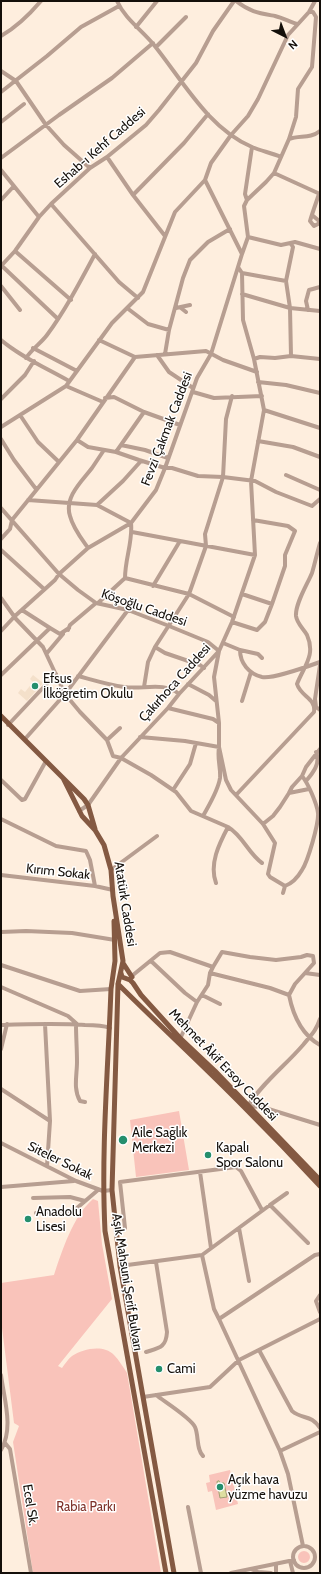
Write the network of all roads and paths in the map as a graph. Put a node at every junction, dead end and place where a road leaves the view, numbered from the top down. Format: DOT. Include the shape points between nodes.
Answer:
graph roads {
  1 [pos="41,1"];
  2 [pos="157,1"];
  3 [pos="315,1"];
  4 [pos="232,2"];
  5 [pos="118,3"];
  6 [pos="309,12"];
  7 [pos="186,17"];
  8 [pos="297,24"];
  9 [pos="136,27"];
  10 [pos="320,27"];
  11 [pos="314,30"];
  12 [pos="1,36"];
  13 [pos="154,45"];
  14 [pos="1,71"];
  15 [pos="16,81"];
  16 [pos="181,82"];
  17 [pos="1,92"];
  18 [pos="24,104"];
  19 [pos="208,114"];
  20 [pos="1,122"];
  21 [pos="46,125"];
  22 [pos="320,131"];
  23 [pos="231,135"];
  24 [pos="289,139"];
  25 [pos="252,147"];
  26 [pos="281,156"];
  27 [pos="107,157"];
  28 [pos="1,158"];
  29 [pos="90,168"];
  30 [pos="1,170"];
  31 [pos="274,173"];
  32 [pos="205,180"];
  33 [pos="14,186"];
  34 [pos="319,194"];
  35 [pos="133,195"];
  36 [pos="1,200"];
  37 [pos="247,200"];
  38 [pos="51,204"];
  39 [pos="312,215"];
  40 [pos="39,217"];
  41 [pos="319,219"];
  42 [pos="230,229"];
  43 [pos="165,236"];
  44 [pos="248,237"];
  45 [pos="291,244"];
  46 [pos="320,249"];
  47 [pos="15,250"];
  48 [pos="95,254"];
  49 [pos="242,254"];
  50 [pos="1,266"];
  51 [pos="238,267"];
  52 [pos="242,273"];
  53 [pos="286,282"];
  54 [pos="1,286"];
  55 [pos="320,287"];
  56 [pos="242,294"];
  57 [pos="138,298"];
  58 [pos="70,300"];
  59 [pos="190,305"];
  60 [pos="127,308"];
  61 [pos="178,308"];
  62 [pos="290,308"];
  63 [pos="20,310"];
  64 [pos="308,310"];
  65 [pos="320,311"];
  66 [pos="186,312"];
  67 [pos="58,319"];
  68 [pos="169,330"];
  69 [pos="1,340"];
  70 [pos="99,340"];
  71 [pos="33,348"];
  72 [pos="165,354"];
  73 [pos="211,354"];
  74 [pos="157,355"];
  75 [pos="291,356"];
  76 [pos="135,357"];
  77 [pos="26,358"];
  78 [pos="254,359"];
  79 [pos="320,359"];
  80 [pos="34,361"];
  81 [pos="77,371"];
  82 [pos="257,372"];
  83 [pos="69,381"];
  84 [pos="258,382"];
  85 [pos="66,386"];
  86 [pos="193,390"];
  87 [pos="320,393"];
  88 [pos="232,396"];
  89 [pos="262,396"];
  90 [pos="1,400"];
  91 [pos="104,400"];
  92 [pos="264,410"];
  93 [pos="144,412"];
  94 [pos="20,416"];
  95 [pos="180,425"];
  96 [pos="1,427"];
  97 [pos="320,428"];
  98 [pos="1,439"];
  99 [pos="77,440"];
  100 [pos="258,441"];
  101 [pos="121,445"];
  102 [pos="104,450"];
  103 [pos="116,452"];
  104 [pos="320,457"];
  105 [pos="168,458"];
  106 [pos="141,461"];
  107 [pos="59,462"];
  108 [pos="165,468"];
  109 [pos="286,475"];
  110 [pos="223,477"];
  111 [pos="252,481"];
  112 [pos="36,489"];
  113 [pos="320,490"];
  114 [pos="320,499"];
  115 [pos="28,500"];
  116 [pos="69,503"];
  117 [pos="97,505"];
  118 [pos="1,508"];
  119 [pos="12,520"];
  120 [pos="253,520"];
  121 [pos="131,522"];
  122 [pos="132,532"];
  123 [pos="2,537"];
  124 [pos="180,541"];
  125 [pos="320,543"];
  126 [pos="206,546"];
  127 [pos="88,548"];
  128 [pos="1,550"];
  129 [pos="255,555"];
  130 [pos="59,574"];
  131 [pos="125,578"];
  132 [pos="153,586"];
  133 [pos="44,590"];
  134 [pos="189,594"];
  135 [pos="242,594"];
  136 [pos="2,599"];
  137 [pos="97,603"];
  138 [pos="272,604"];
  139 [pos="22,610"];
  140 [pos="128,610"];
  141 [pos="15,616"];
  142 [pos="233,619"];
  143 [pos="169,626"];
  144 [pos="50,628"];
  145 [pos="69,628"];
  146 [pos="1,631"];
  147 [pos="36,640"];
  148 [pos="223,644"];
  149 [pos="155,648"];
  150 [pos="240,650"];
  151 [pos="219,651"];
  152 [pos="47,653"];
  153 [pos="262,658"];
  154 [pos="320,663"];
  155 [pos="305,667"];
  156 [pos="204,668"];
  157 [pos="251,672"];
  158 [pos="56,674"];
  159 [pos="1,676"];
  160 [pos="78,676"];
  161 [pos="188,684"];
  162 [pos="144,687"];
  163 [pos="65,694"];
  164 [pos="179,694"];
  165 [pos="217,701"];
  166 [pos="242,701"];
  167 [pos="168,708"];
  168 [pos="320,710"];
  169 [pos="2,720"];
  170 [pos="219,723"];
  171 [pos="8,725"];
  172 [pos="120,728"];
  173 [pos="140,737"];
  174 [pos="25,739"];
  175 [pos="107,740"];
  176 [pos="196,743"];
  177 [pos="219,747"];
  178 [pos="318,750"];
  179 [pos="120,758"];
  180 [pos="46,761"];
  181 [pos="302,776"];
  182 [pos="63,778"];
  183 [pos="1,780"];
  184 [pos="306,781"];
  185 [pos="309,788"];
  186 [pos="173,790"];
  187 [pos="290,793"];
  188 [pos="236,795"];
  189 [pos="88,805"];
  190 [pos="80,811"];
  191 [pos="203,816"];
  192 [pos="1,819"];
  193 [pos="263,824"];
  194 [pos="228,827"];
  195 [pos="95,830"];
  196 [pos="157,836"];
  197 [pos="262,863"];
  198 [pos="111,870"];
  199 [pos="1,875"];
  200 [pos="216,883"];
  201 [pos="95,886"];
  202 [pos="285,886"];
  203 [pos="113,890"];
  204 [pos="283,893"];
  205 [pos="113,896"];
  206 [pos="1,932"];
  207 [pos="114,940"];
  208 [pos="123,961"];
  209 [pos="151,961"];
  210 [pos="1,965"];
  211 [pos="213,967"];
  212 [pos="121,971"];
  213 [pos="210,973"];
  214 [pos="305,973"];
  215 [pos="113,974"];
  216 [pos="320,975"];
  217 [pos="131,978"];
  218 [pos="112,980"];
  219 [pos="118,984"];
  220 [pos="1,987"];
  221 [pos="111,989"];
  222 [pos="202,995"];
  223 [pos="289,996"];
  224 [pos="198,1002"];
  225 [pos="220,1004"];
  226 [pos="320,1019"];
  227 [pos="1,1024"];
  228 [pos="7,1024"];
  229 [pos="45,1024"];
  230 [pos="76,1024"];
  231 [pos="110,1028"];
  232 [pos="310,1037"];
  233 [pos="180,1040"];
  234 [pos="320,1045"];
  235 [pos="1,1049"];
  236 [pos="1,1089"];
  237 [pos="85,1102"];
  238 [pos="248,1106"];
  239 [pos="50,1121"];
  240 [pos="320,1124"];
  241 [pos="1,1143"];
  242 [pos="47,1166"];
  243 [pos="200,1172"];
  244 [pos="320,1180"];
  245 [pos="76,1181"];
  246 [pos="320,1186"];
  247 [pos="1,1187"];
  248 [pos="112,1190"];
  249 [pos="100,1191"];
  250 [pos="288,1193"];
  251 [pos="33,1198"];
  252 [pos="85,1200"];
  253 [pos="270,1205"];
  254 [pos="262,1210"];
  255 [pos="36,1214"];
  256 [pos="125,1228"];
  257 [pos="239,1228"];
  258 [pos="308,1243"];
  259 [pos="211,1248"];
  260 [pos="320,1254"];
  261 [pos="202,1255"];
  262 [pos="156,1262"];
  263 [pos="120,1266"];
  264 [pos="249,1281"];
  265 [pos="320,1295"];
  266 [pos="320,1312"];
  267 [pos="219,1319"];
  268 [pos="320,1319"];
  269 [pos="258,1350"];
  270 [pos="146,1352"];
  271 [pos="238,1360"];
  272 [pos="1,1375"];
  273 [pos="156,1395"];
  274 [pos="143,1397"];
  275 [pos="2,1398"];
  276 [pos="320,1428"];
  277 [pos="320,1432"];
  278 [pos="5,1442"];
  279 [pos="1,1450"];
  280 [pos="280,1451"];
  281 [pos="203,1456"];
  282 [pos="188,1507"];
  283 [pos="303,1546"];
  284 [pos="320,1554"];
  285 [pos="315,1555"];
  286 [pos="292,1561"];
  287 [pos="276,1564"];
  288 [pos="251,1569"];
  289 [pos="307,1571"];
  290 [pos="31,1573"];
  291 [pos="166,1573"];
  292 [pos="174,1573"];
  293 [pos="201,1573"];
  294 [pos="233,1573"];
  295 [pos="271,1573"];
  296 [pos="276,1573"];
  297 [pos="293,1573"];
  1 -- 12 [label="street" via="12,30"];
  2 -- 9 [label="street"];
  3 -- 6 [label="street"];
  4 -- 8 [label="street" via="260,14 276,16"];
  4 -- 16 [label="street, Eshab-ı Kehf Caddesi" via="196,63"];
  5 -- 9 [label="street"];
  5 -- 15 [label="street" via="81,27"];
  6 -- 8 [label="street"];
  6 -- 11 [label="street" via="313,12 316,17"];
  7 -- 13 [label="street"];
  8 -- 23 [label="street" via="288,35 255,105"];
  9 -- 13 [label="street"];
  10 -- 11 [label="street"];
  11 -- 24 [label="street" via="312,67 298,90 296,118"];
  13 -- 16 [label="street"];
  13 -- 21 [label="street"];
  14 -- 15 [label="street"];
  15 -- 17 [label="street"];
  15 -- 21 [label="street"];
  16 -- 19 [label="street"];
  16 -- 27 [label="street, Eshab-ı Kehf Caddesi" via="146,125"];
  18 -- 20 [label="street"];
  19 -- 23 [label="street"];
  19 -- 35 [label="street" via="184,143"];
  21 -- 28 [label="street"];
  21 -- 29 [label="street"];
  22 -- 24 [label="street" via="307,137 296,136"];
  23 -- 25 [label="street"];
  23 -- 32 [label="street" via="211,163"];
  24 -- 26 [label="street"];
  25 -- 26 [label="street"];
  25 -- 37 [label="street" via="245,194"];
  26 -- 31 [label="street"];
  27 -- 29 [label="street, Eshab-ı Kehf Caddesi"];
  27 -- 35 [label="street"];
  29 -- 38 [label="street, Eshab-ı Kehf Caddesi"];
  30 -- 33 [label="street"];
  31 -- 34 [label="street"];
  31 -- 37 [label="street"];
  32 -- 42 [label="street"];
  32 -- 43 [label="street" via="175,212"];
  33 -- 36 [label="street"];
  33 -- 40 [label="street"];
  34 -- 39 [label="street"];
  35 -- 43 [label="street"];
  37 -- 44 [label="street" via="244,206"];
  38 -- 40 [label="street, Eshab-ı Kehf Caddesi"];
  38 -- 48 [label="street"];
  39 -- 41 [label="street"];
  39 -- 41 [label="street" via="310,221 314,226 320,223"];
  40 -- 47 [label="street, Eshab-ı Kehf Caddesi"];
  42 -- 49 [label="street"];
  42 -- 61 [label="street" via="208,242 190,260 183,278"];
  43 -- 57 [label="street" via="143,292"];
  44 -- 45 [label="street" via="281,246"];
  44 -- 49 [label="street"];
  45 -- 46 [label="street" via="295,242"];
  45 -- 53 [label="street" via="293,248"];
  47 -- 50 [label="street, Eshab-ı Kehf Caddesi"];
  47 -- 58 [label="street"];
  48 -- 57 [label="street" via="119,282"];
  48 -- 58 [label="street"];
  49 -- 51 [label="street"];
  50 -- 67 [label="street"];
  51 -- 52 [label="street"];
  51 -- 73 [label="street, Fevzi Çakmak Caddesi"];
  52 -- 53 [label="street"];
  52 -- 56 [label="street, Çakırhoca Caddesi"];
  53 -- 62 [label="street"];
  54 -- 63 [label="street"];
  55 -- 64 [label="street" via="309,290 306,301"];
  56 -- 62 [label="street"];
  56 -- 78 [label="street, Çakırhoca Caddesi" via="243,320"];
  57 -- 60 [label="street"];
  58 -- 67 [label="street"];
  59 -- 61 [label="street"];
  60 -- 68 [label="street" via="148,324"];
  60 -- 70 [label="street"];
  61 -- 66 [label="street"];
  61 -- 68 [label="street"];
  62 -- 64 [label="street"];
  62 -- 75 [label="street"];
  64 -- 65 [label="street"];
  67 -- 71 [label="street" via="42,341"];
  68 -- 72 [label="street"];
  69 -- 77 [label="street"];
  70 -- 76 [label="street"];
  70 -- 81 [label="street"];
  71 -- 77 [label="street"];
  71 -- 81 [label="street"];
  72 -- 73 [label="street" via="206,351"];
  72 -- 74 [label="street"];
  73 -- 82 [label="street"];
  73 -- 86 [label="street, Fevzi Çakmak Caddesi"];
  74 -- 76 [label="street"];
  74 -- 86 [label="street" via="168,372"];
  75 -- 78 [label="street"];
  75 -- 79 [label="street"];
  76 -- 91 [label="street"];
  77 -- 80 [label="street"];
  78 -- 82 [label="street, Çakırhoca Caddesi"];
  80 -- 83 [label="street"];
  80 -- 90 [label="street" via="25,375"];
  81 -- 83 [label="street"];
  82 -- 84 [label="street, Çakırhoca Caddesi"];
  83 -- 85 [label="street"];
  84 -- 87 [label="street"];
  84 -- 89 [label="street, Çakırhoca Caddesi"];
  85 -- 91 [label="street"];
  85 -- 94 [label="street"];
  86 -- 88 [label="street" via="214,398"];
  86 -- 95 [label="street, Fevzi Çakmak Caddesi"];
  88 -- 89 [label="street"];
  88 -- 110 [label="street" via="226,419"];
  89 -- 92 [label="street, Çakırhoca Caddesi"];
  91 -- 93 [label="street" via="114,397"];
  91 -- 99 [label="street"];
  92 -- 97 [label="street"];
  92 -- 100 [label="street, Çakırhoca Caddesi"];
  93 -- 95 [label="street"];
  93 -- 101 [label="street"];
  94 -- 96 [label="street"];
  94 -- 107 [label="street" via="38,442"];
  95 -- 105 [label="street, Fevzi Çakmak Caddesi"];
  98 -- 112 [label="street"];
  99 -- 102 [label="street" via="88,447"];
  99 -- 107 [label="street"];
  100 -- 104 [label="street" via="293,447"];
  100 -- 111 [label="street, Çakırhoca Caddesi"];
  101 -- 103 [label="street"];
  101 -- 105 [label="street"];
  102 -- 103 [label="street"];
  102 -- 116 [label="street" via="80,480"];
  103 -- 106 [label="street"];
  105 -- 108 [label="street, Fevzi Çakmak Caddesi"];
  106 -- 108 [label="street"];
  106 -- 117 [label="street"];
  107 -- 112 [label="street"];
  108 -- 110 [label="street" via="198,476"];
  108 -- 121 [label="street, Fevzi Çakmak Caddesi" via="156,490"];
  109 -- 113 [label="street"];
  110 -- 111 [label="street"];
  110 -- 126 [label="street" via="205,534"];
  111 -- 114 [label="street" via="312,506"];
  111 -- 120 [label="street, Çakırhoca Caddesi"];
  112 -- 115 [label="street"];
  115 -- 116 [label="street"];
  115 -- 119 [label="street"];
  116 -- 117 [label="street"];
  116 -- 127 [label="street" via="69,515"];
  117 -- 121 [label="street"];
  118 -- 119 [label="street, Köşoğlu Caddesi"];
  119 -- 123 [label="street" via="10,529"];
  119 -- 130 [label="street, Köşoğlu Caddesi"];
  120 -- 129 [label="street, Çakırhoca Caddesi"];
  120 -- 138 [label="street" via="288,526 295,531 285,555 285,566"];
  121 -- 122 [label="street"];
  121 -- 127 [label="street, Fevzi Çakmak Caddesi"];
  122 -- 124 [label="street"];
  122 -- 131 [label="street"];
  124 -- 126 [label="street"];
  124 -- 132 [label="street"];
  125 -- 155 [label="street" via="296,616 311,647"];
  126 -- 129 [label="street"];
  126 -- 134 [label="street"];
  127 -- 130 [label="street, Fevzi Çakmak Caddesi"];
  128 -- 133 [label="street"];
  129 -- 135 [label="street, Çakırhoca Caddesi"];
  130 -- 133 [label="street, Fevzi Çakmak Caddesi"];
  130 -- 137 [label="street, Köşoğlu Caddesi"];
  131 -- 132 [label="street"];
  131 -- 137 [label="street"];
  132 -- 134 [label="street"];
  133 -- 139 [label="street, Fevzi Çakmak Caddesi"];
  134 -- 142 [label="street"];
  134 -- 143 [label="street"];
  135 -- 138 [label="street"];
  135 -- 142 [label="street, Çakırhoca Caddesi"];
  136 -- 141 [label="street"];
  137 -- 140 [label="street, Köşoğlu Caddesi"];
  137 -- 145 [label="street" via="79,616"];
  138 -- 142 [label="street" via="265,622 257,630"];
  139 -- 141 [label="street, Fevzi Çakmak Caddesi"];
  139 -- 144 [label="street"];
  140 -- 143 [label="street, Köşoğlu Caddesi"];
  140 -- 160 [label="street"];
  141 -- 146 [label="street, Fevzi Çakmak Caddesi"];
  141 -- 147 [label="street"];
  142 -- 148 [label="street, Çakırhoca Caddesi"];
  143 -- 149 [label="street"];
  143 -- 151 [label="street, Köşoğlu Caddesi" via="208,642"];
  144 -- 145 [label="street" via="60,634"];
  144 -- 147 [label="street"];
  145 -- 152 [label="street"];
  147 -- 152 [label="street"];
  147 -- 159 [label="street"];
  148 -- 150 [label="street"];
  148 -- 151 [label="street, Çakırhoca Caddesi"];
  149 -- 156 [label="street"];
  149 -- 162 [label="street" via="148,662"];
  150 -- 153 [label="street" via="258,654"];
  150 -- 157 [label="street" via="242,663"];
  151 -- 156 [label="street, Çakırhoca Caddesi"];
  151 -- 165 [label="street" via="214,678"];
  152 -- 158 [label="street"];
  154 -- 155 [label="street"];
  154 -- 168 [label="street" via="315,699 316,707"];
  155 -- 157 [label="street" via="262,678"];
  155 -- 188 [label="street" via="297,684 303,695 310,699 315,708 314,712"];
  156 -- 161 [label="street, Çakırhoca Caddesi"];
  157 -- 166 [label="street"];
  158 -- 163 [label="street"];
  158 -- 171 [label="street"];
  160 -- 162 [label="street" via="126,688"];
  160 -- 163 [label="street"];
  161 -- 164 [label="street, Çakırhoca Caddesi"];
  161 -- 165 [label="street"];
  162 -- 164 [label="street" via="172,688"];
  163 -- 174 [label="street"];
  163 -- 175 [label="street"];
  164 -- 167 [label="street, Çakırhoca Caddesi"];
  165 -- 170 [label="street"];
  167 -- 170 [label="street"];
  167 -- 173 [label="street, Çakırhoca Caddesi"];
  169 -- 171 [label="main road, Atatürk Caddesi"];
  170 -- 177 [label="street"];
  171 -- 174 [label="main road, Atatürk Caddesi"];
  172 -- 175 [label="street"];
  173 -- 176 [label="street"];
  173 -- 179 [label="street, Çakırhoca Caddesi"];
  174 -- 180 [label="main road, Atatürk Caddesi"];
  175 -- 179 [label="street" via="113,756"];
  176 -- 177 [label="street"];
  176 -- 186 [label="street" via="190,764"];
  177 -- 188 [label="street" via="226,780"];
  177 -- 191 [label="street" via="219,784"];
  178 -- 181 [label="street"];
  178 -- 184 [label="street" via="318,763"];
  179 -- 186 [label="street"];
  179 -- 189 [label="street, Çakırhoca Caddesi"];
  180 -- 182 [label="main road, Atatürk Caddesi"];
  180 -- 183 [label="street" via="25,799 22,800"];
  181 -- 184 [label="street"];
  181 -- 187 [label="street" via="294,783"];
  182 -- 189 [label="main road, Atatürk Caddesi"];
  182 -- 190 [label="main road, Atatürk Caddesi"];
  184 -- 185 [label="street"];
  185 -- 187 [label="street"];
  185 -- 202 [label="street" via="318,809 316,827 304,868 293,882"];
  186 -- 191 [label="street" via="191,811"];
  187 -- 193 [label="street" via="273,816"];
  188 -- 193 [label="street"];
  189 -- 190 [label="street, Çakırhoca Caddesi"];
  189 -- 195 [label="main road, Atatürk Caddesi"];
  190 -- 195 [label="main road, Atatürk Caddesi"];
  191 -- 194 [label="street"];
  192 -- 201 [label="street" via="56,846 86,851"];
  193 -- 202 [label="street" via="275,843 268,874"];
  194 -- 197 [label="street" via="240,836 253,857"];
  194 -- 200 [label="street" via="219,844 214,867"];
  195 -- 198 [label="main road, Atatürk Caddesi" via="104,845"];
  196 -- 198 [label="street"];
  198 -- 203 [label="main road, Atatürk Caddesi"];
  199 -- 201 [label="street, Kırım Sokak"];
  201 -- 203 [label="street, Kırım Sokak"];
  202 -- 204 [label="street"];
  203 -- 205 [label="main road, Atatürk Caddesi"];
  205 -- 207 [label="main road, Aşık Mahsuni Şerif Bulvarı"];
  205 -- 208 [label="main road, Atatürk Caddesi"];
  206 -- 207 [label="street" via="72,933"];
  207 -- 215 [label="main road, Aşık Mahsuni Şerif Bulvarı"];
  208 -- 212 [label="main road, Atatürk Caddesi"];
  208 -- 217 [label="main road"];
  209 -- 211 [label="street" via="160,953 170,952"];
  209 -- 217 [label="street"];
  209 -- 224 [label="street"];
  210 -- 221 [label="street" via="80,991"];
  211 -- 213 [label="street"];
  211 -- 214 [label="street" via="222,952 276,960 313,956 314,963"];
  212 -- 215 [label="main road" via="117,970"];
  212 -- 217 [label="main road, Mehmet Âkif Ersoy Caddesi" via="122,977"];
  212 -- 219 [label="main road, Atatürk Caddesi"];
  213 -- 222 [label="street" via="208,985"];
  213 -- 223 [label="street" via="270,988"];
  214 -- 216 [label="street"];
  214 -- 223 [label="street"];
  215 -- 218 [label="main road, Aşık Mahsuni Şerif Bulvarı"];
  217 -- 233 [label="main road, Mehmet Âkif Ersoy Caddesi"];
  218 -- 219 [label="main road, Mehmet Âkif Ersoy Caddesi"];
  218 -- 221 [label="main road, Aşık Mahsuni Şerif Bulvarı"];
  219 -- 233 [label="main road, Mehmet Âkif Ersoy Caddesi"];
  219 -- 248 [label="main road, Aşık Mahsuni Şerif Bulvarı"];
  220 -- 230 [label="street" via="68,1016"];
  221 -- 231 [label="main road, Aşık Mahsuni Şerif Bulvarı"];
  222 -- 224 [label="street"];
  222 -- 225 [label="street"];
  223 -- 232 [label="street" via="297,1020"];
  224 -- 233 [label="street"];
  226 -- 232 [label="street"];
  227 -- 228 [label="street"];
  228 -- 229 [label="street"];
  228 -- 235 [label="street"];
  229 -- 230 [label="street"];
  229 -- 239 [label="street"];
  230 -- 231 [label="street"];
  230 -- 237 [label="street" via="75,1088 80,1101"];
  231 -- 249 [label="main road, Aşık Mahsuni Şerif Bulvarı"];
  232 -- 234 [label="street"];
  232 -- 238 [label="street" via="254,1096"];
  233 -- 238 [label="main road, Mehmet Âkif Ersoy Caddesi"];
  233 -- 246 [label="main road, Mehmet Âkif Ersoy Caddesi"];
  236 -- 239 [label="street"];
  238 -- 240 [label="street" via="262,1107"];
  238 -- 244 [label="main road, Mehmet Âkif Ersoy Caddesi"];
  239 -- 242 [label="street"];
  241 -- 242 [label="street, Siteler Sokak"];
  242 -- 245 [label="street, Siteler Sokak"];
  243 -- 254 [label="street" via="236,1167 242,1171"];
  243 -- 256 [label="street" via="120,1182"];
  243 -- 259 [label="street"];
  245 -- 247 [label="street"];
  245 -- 249 [label="street, Siteler Sokak"];
  248 -- 249 [label="street, Siteler Sokak"];
  248 -- 263 [label="main road, Aşık Mahsuni Şerif Bulvarı"];
  249 -- 252 [label="street"];
  249 -- 291 [label="main road, Aşık Mahsuni Şerif Bulvarı"];
  250 -- 253 [label="street"];
  251 -- 252 [label="street" via="70,1197"];
  252 -- 255 [label="street" via="78,1208 70,1211"];
  253 -- 254 [label="street"];
  253 -- 258 [label="street"];
  254 -- 257 [label="street"];
  257 -- 259 [label="street"];
  257 -- 264 [label="street"];
  259 -- 261 [label="street"];
  260 -- 267 [label="street"];
  261 -- 262 [label="street"];
  261 -- 267 [label="street" via="214,1309"];
  262 -- 263 [label="street"];
  262 -- 270 [label="street" via="167,1332 164,1344 158,1349"];
  263 -- 274 [label="main road, Aşık Mahsuni Şerif Bulvarı"];
  265 -- 266 [label="street" via="316,1301"];
  267 -- 271 [label="street"];
  268 -- 269 [label="street"];
  269 -- 271 [label="street"];
  269 -- 276 [label="street" via="292,1411 315,1421"];
  271 -- 273 [label="street" via="210,1387"];
  271 -- 280 [label="street"];
  272 -- 275 [label="street"];
  273 -- 274 [label="street"];
  273 -- 281 [label="street" via="194,1424"];
  274 -- 292 [label="main road, Aşık Mahsuni Şerif Bulvarı"];
  275 -- 278 [label="street" via="7,1416 8,1431"];
  277 -- 280 [label="street"];
  278 -- 279 [label="street"];
  278 -- 290 [label="street, Ecel Sk." via="10,1449"];
  280 -- 283 [label="street" via="288,1474"];
  282 -- 293 [label="street"];
  283 -- 285 [label="street"];
  283 -- 286 [label="street" via="295,1551"];
  284 -- 285 [label="street"];
  285 -- 289 [label="street"];
  286 -- 287 [label="street"];
  286 -- 289 [label="street"];
  286 -- 297 [label="street"];
  287 -- 288 [label="street"];
  287 -- 296 [label="street"];
  288 -- 294 [label="street"];
  288 -- 295 [label="street"];
}
